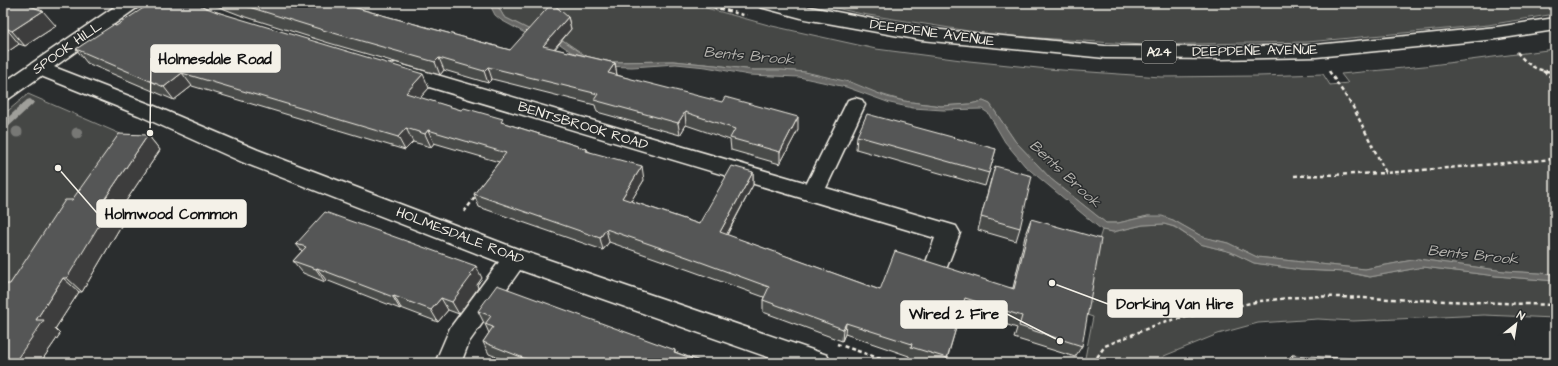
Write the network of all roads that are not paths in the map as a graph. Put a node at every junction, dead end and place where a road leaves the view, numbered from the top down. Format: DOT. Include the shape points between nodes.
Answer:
graph roads {
  1 [pos="132,3"];
  2 [pos="766,3"];
  3 [pos="1555,24"];
  4 [pos="374,64"];
  5 [pos="40,68"];
  6 [pos="3,93"];
  7 [pos="855,105"];
  8 [pos="812,194"];
  9 [pos="515,258"];
  10 [pos="937,265"];
  11 [pos="448,363"];
  12 [pos="818,363"];
  1 -- 5 [label="main road, SPOOK HILL"];
  2 -- 3 [label="main road, DEEPDENE AVENUE / A24" via="805,13 921,34 1105,52 1316,51 1498,33"];
  4 -- 8 [label="main road, BENTSBROOK ROAD"];
  5 -- 6 [label="main road, SPOOK HILL"];
  5 -- 9 [label="main road, HOLMESDALE ROAD" via="250,156"];
  7 -- 8 [label="main road"];
  8 -- 10 [label="main road, BENTSBROOK ROAD" via="948,233"];
  9 -- 11 [label="main road" via="459,336"];
  9 -- 12 [label="main road, HOLMESDALE ROAD"];
}
